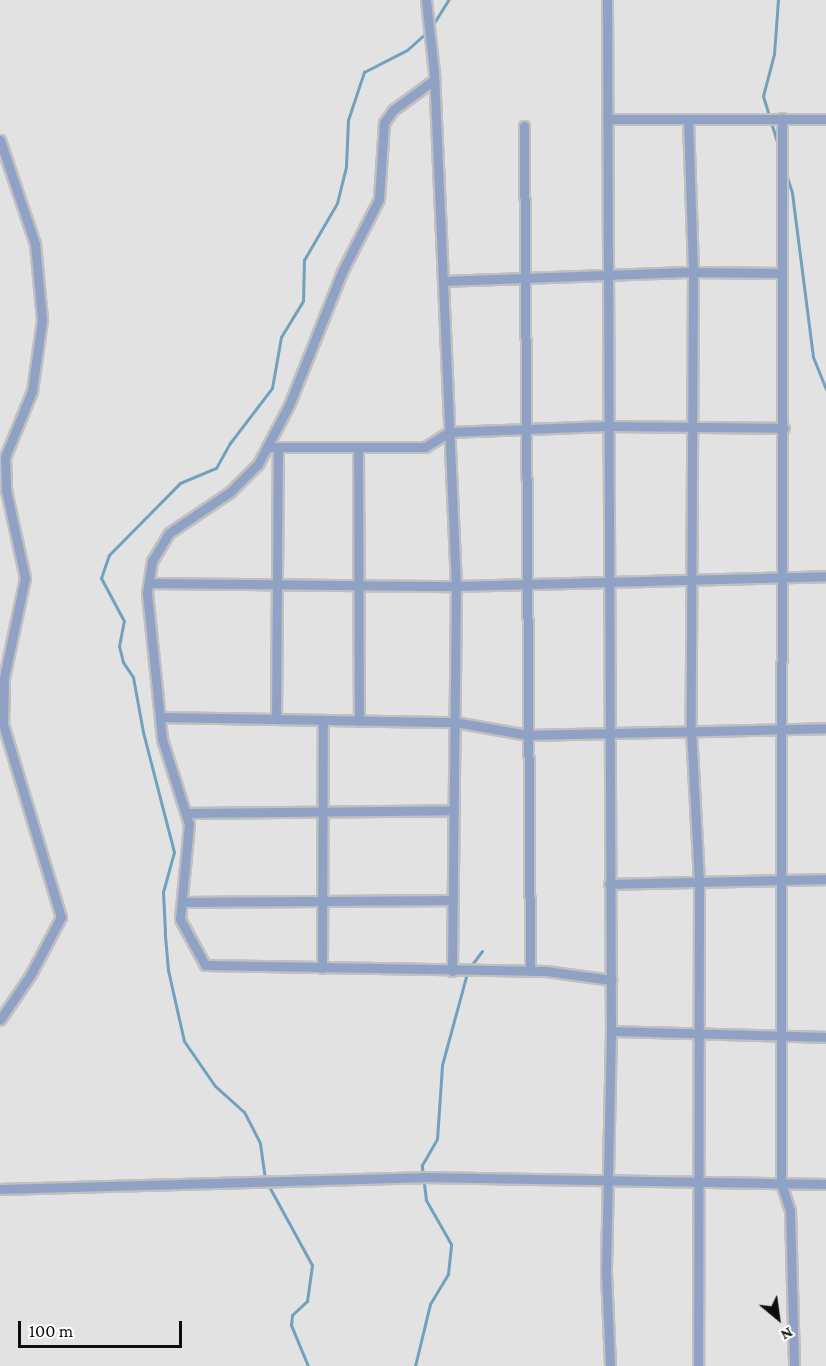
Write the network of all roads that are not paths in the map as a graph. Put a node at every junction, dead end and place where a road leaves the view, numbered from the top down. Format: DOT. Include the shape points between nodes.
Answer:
graph roads {
  1 [pos="426,0"];
  2 [pos="607,0"];
  3 [pos="434,80"];
  4 [pos="782,118"];
  5 [pos="607,119"];
  6 [pos="688,119"];
  7 [pos="826,119"];
  8 [pos="524,126"];
  9 [pos="0,140"];
  10 [pos="693,272"];
  11 [pos="782,273"];
  12 [pos="610,276"];
  13 [pos="525,279"];
  14 [pos="443,281"];
  15 [pos="606,426"];
  16 [pos="693,427"];
  17 [pos="784,428"];
  18 [pos="526,429"];
  19 [pos="449,432"];
  20 [pos="267,447"];
  21 [pos="278,447"];
  22 [pos="358,447"];
  23 [pos="783,576"];
  24 [pos="826,576"];
  25 [pos="694,578"];
  26 [pos="609,579"];
  27 [pos="149,583"];
  28 [pos="277,583"];
  29 [pos="359,583"];
  30 [pos="527,583"];
  31 [pos="456,586"];
  32 [pos="161,717"];
  33 [pos="276,719"];
  34 [pos="323,720"];
  35 [pos="359,721"];
  36 [pos="455,722"];
  37 [pos="826,728"];
  38 [pos="691,729"];
  39 [pos="783,729"];
  40 [pos="609,732"];
  41 [pos="528,735"];
  42 [pos="454,810"];
  43 [pos="322,812"];
  44 [pos="186,813"];
  45 [pos="781,879"];
  46 [pos="826,879"];
  47 [pos="699,881"];
  48 [pos="609,884"];
  49 [pos="453,900"];
  50 [pos="322,901"];
  51 [pos="182,903"];
  52 [pos="322,968"];
  53 [pos="452,971"];
  54 [pos="530,971"];
  55 [pos="611,980"];
  56 [pos="0,1020"];
  57 [pos="611,1031"];
  58 [pos="699,1033"];
  59 [pos="782,1036"];
  60 [pos="826,1037"];
  61 [pos="606,1180"];
  62 [pos="697,1182"];
  63 [pos="782,1184"];
  64 [pos="826,1184"];
  65 [pos="0,1189"];
  66 [pos="610,1366"];
  67 [pos="698,1366"];
  68 [pos="794,1366"];
  1 -- 3 [label="street"];
  2 -- 5 [label="street"];
  3 -- 14 [label="street"];
  3 -- 20 [label="street" via="393,110 384,123 379,199 342,272 289,405"];
  4 -- 6 [label="street"];
  4 -- 7 [label="street"];
  4 -- 11 [label="street"];
  5 -- 6 [label="street"];
  5 -- 12 [label="street"];
  6 -- 10 [label="street"];
  8 -- 13 [label="street"];
  9 -- 56 [label="street" via="35,244 42,320 32,391 5,457 6,489 25,578 3,678 3,724 61,917 31,974"];
  10 -- 11 [label="street"];
  10 -- 12 [label="street"];
  10 -- 16 [label="street"];
  11 -- 17 [label="street"];
  12 -- 13 [label="street"];
  12 -- 15 [label="street"];
  13 -- 14 [label="street"];
  13 -- 18 [label="street"];
  14 -- 19 [label="street"];
  15 -- 16 [label="street"];
  15 -- 18 [label="street"];
  15 -- 26 [label="street"];
  16 -- 17 [label="street"];
  16 -- 25 [label="street"];
  17 -- 23 [label="street"];
  18 -- 19 [label="street"];
  18 -- 30 [label="street"];
  19 -- 22 [label="street" via="425,447"];
  19 -- 31 [label="street"];
  20 -- 21 [label="street"];
  20 -- 27 [label="street" via="258,464 230,492 170,533 152,561"];
  21 -- 22 [label="street"];
  21 -- 28 [label="street"];
  22 -- 29 [label="street"];
  23 -- 24 [label="street"];
  23 -- 25 [label="street"];
  23 -- 39 [label="street"];
  25 -- 26 [label="street"];
  25 -- 38 [label="street"];
  26 -- 30 [label="street"];
  26 -- 40 [label="street"];
  27 -- 28 [label="street"];
  27 -- 32 [label="street"];
  28 -- 29 [label="street"];
  28 -- 33 [label="street"];
  29 -- 31 [label="street"];
  29 -- 35 [label="street"];
  30 -- 31 [label="street"];
  30 -- 41 [label="street"];
  31 -- 36 [label="street"];
  32 -- 33 [label="street"];
  32 -- 44 [label="street" via="162,739"];
  33 -- 34 [label="street"];
  34 -- 35 [label="street"];
  34 -- 43 [label="street"];
  35 -- 36 [label="street"];
  36 -- 41 [label="street"];
  36 -- 42 [label="street"];
  37 -- 39 [label="street"];
  38 -- 39 [label="street"];
  38 -- 40 [label="street"];
  38 -- 47 [label="street"];
  39 -- 45 [label="street"];
  40 -- 41 [label="street"];
  40 -- 48 [label="street"];
  41 -- 54 [label="street"];
  42 -- 43 [label="street"];
  42 -- 49 [label="street"];
  43 -- 44 [label="street"];
  43 -- 50 [label="street"];
  44 -- 51 [label="street" via="189,843"];
  45 -- 46 [label="street"];
  45 -- 47 [label="street"];
  45 -- 59 [label="street"];
  47 -- 48 [label="street"];
  47 -- 58 [label="street"];
  48 -- 55 [label="street"];
  49 -- 50 [label="street"];
  49 -- 53 [label="street"];
  50 -- 51 [label="street"];
  50 -- 52 [label="street"];
  51 -- 52 [label="street" via="180,919 205,965"];
  52 -- 53 [label="street"];
  53 -- 54 [label="street"];
  54 -- 55 [label="street"];
  55 -- 57 [label="street"];
  57 -- 58 [label="street"];
  57 -- 61 [label="street"];
  58 -- 59 [label="street"];
  58 -- 62 [label="street"];
  59 -- 60 [label="street"];
  59 -- 63 [label="street"];
  61 -- 62 [label="street"];
  61 -- 65 [label="street" via="265,1179"];
  61 -- 66 [label="street"];
  62 -- 63 [label="street"];
  62 -- 67 [label="street"];
  63 -- 64 [label="street"];
  63 -- 68 [label="street" via="790,1210"];
}
